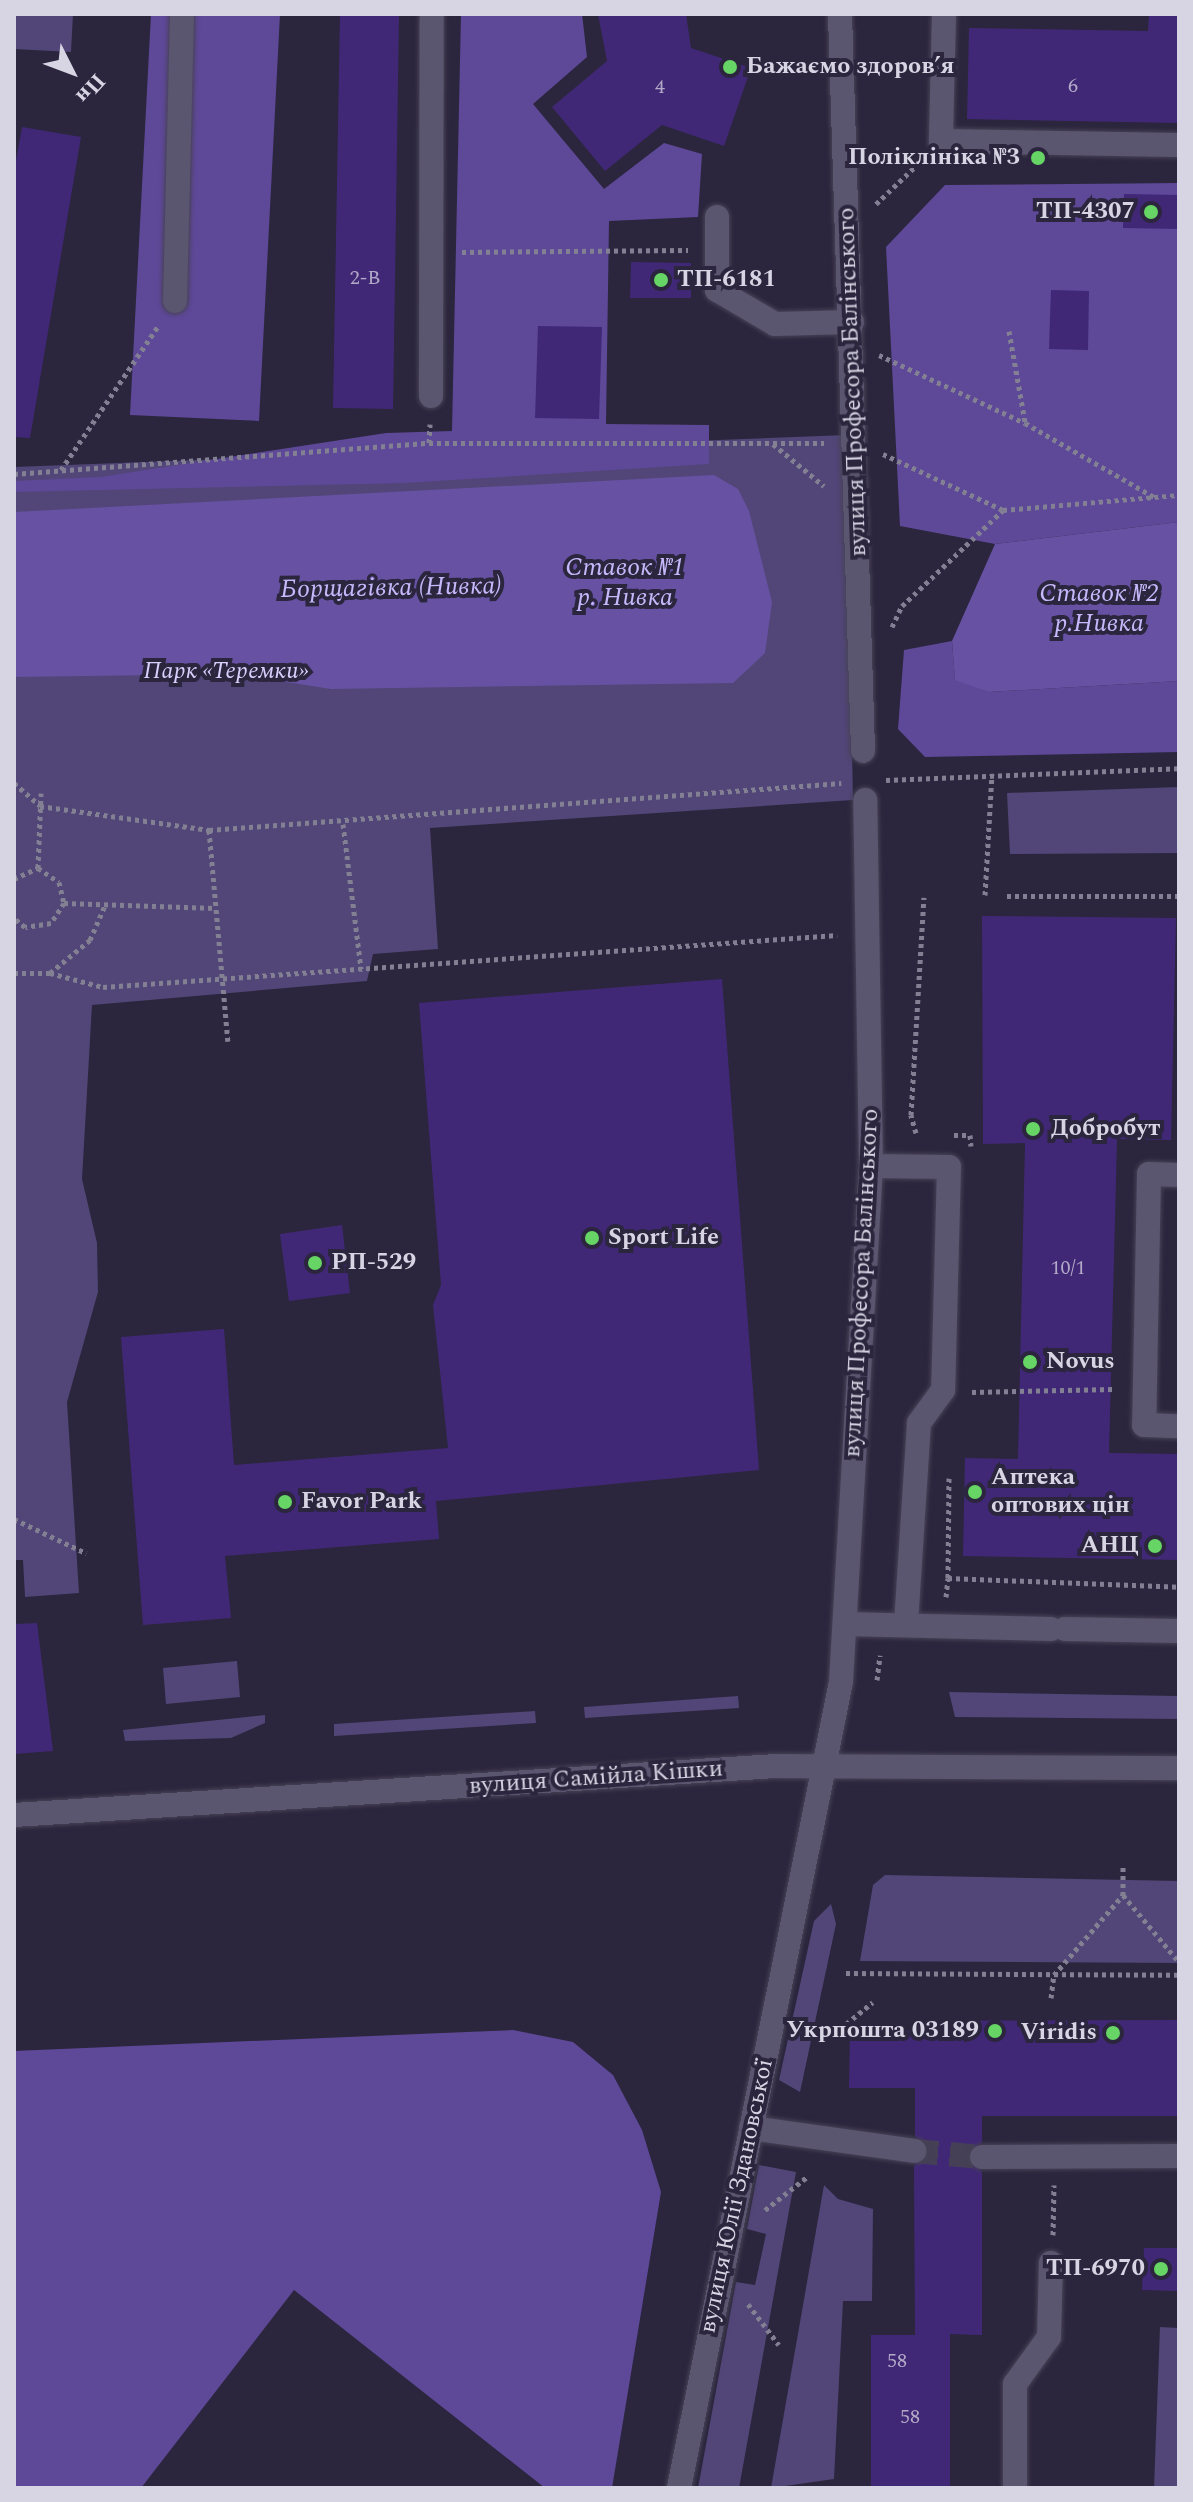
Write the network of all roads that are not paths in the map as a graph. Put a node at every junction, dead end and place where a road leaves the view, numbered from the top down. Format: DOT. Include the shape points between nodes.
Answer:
graph roads {
  1 [pos="182,14"];
  2 [pos="432,14"];
  3 [pos="840,14"];
  4 [pos="944,14"];
  5 [pos="1179,145"];
  6 [pos="717,217"];
  7 [pos="175,301"];
  8 [pos="852,332"];
  9 [pos="431,396"];
  10 [pos="863,751"];
  11 [pos="865,788"];
  12 [pos="871,1166"];
  13 [pos="1179,1175"];
  14 [pos="1179,1426"];
  15 [pos="845,1624"];
  16 [pos="906,1625"];
  17 [pos="1179,1631"];
  18 [pos="829,1765"];
  19 [pos="1179,1768"];
  20 [pos="14,1815"];
  21 [pos="751,2128"];
  22 [pos="914,2151"];
  23 [pos="1179,2156"];
  24 [pos="982,2157"];
  25 [pos="1051,2263"];
  26 [pos="679,2488"];
  27 [pos="1015,2488"];
  1 -- 7 [label="street"];
  2 -- 9 [label="street"];
  3 -- 8 [label="street, вулиця Професора Балінського"];
  4 -- 5 [label="street" via="941,141"];
  6 -- 8 [label="street" via="717,290 775,324"];
  8 -- 10 [label="street, вулиця Професора Балінського"];
  11 -- 12 [label="street, вулиця Професора Балінського"];
  12 -- 15 [label="street, вулиця Професора Балінського"];
  12 -- 16 [label="street" via="949,1167 943,1390 919,1423"];
  13 -- 14 [label="street" via="1149,1174 1144,1425"];
  15 -- 16 [label="street"];
  15 -- 18 [label="street, вулиця Професора Балінського"];
  16 -- 17 [label="street"];
  18 -- 19 [label="street, вулиця Самійла Кішки"];
  18 -- 20 [label="street, вулиця Самійла Кішки"];
  18 -- 21 [label="street, вулиця Юлії Здановської"];
  21 -- 22 [label="street"];
  21 -- 26 [label="street, вулиця Юлії Здановської"];
  23 -- 24 [label="street"];
  25 -- 27 [label="street" via="1049,2337 1015,2384"];
}
